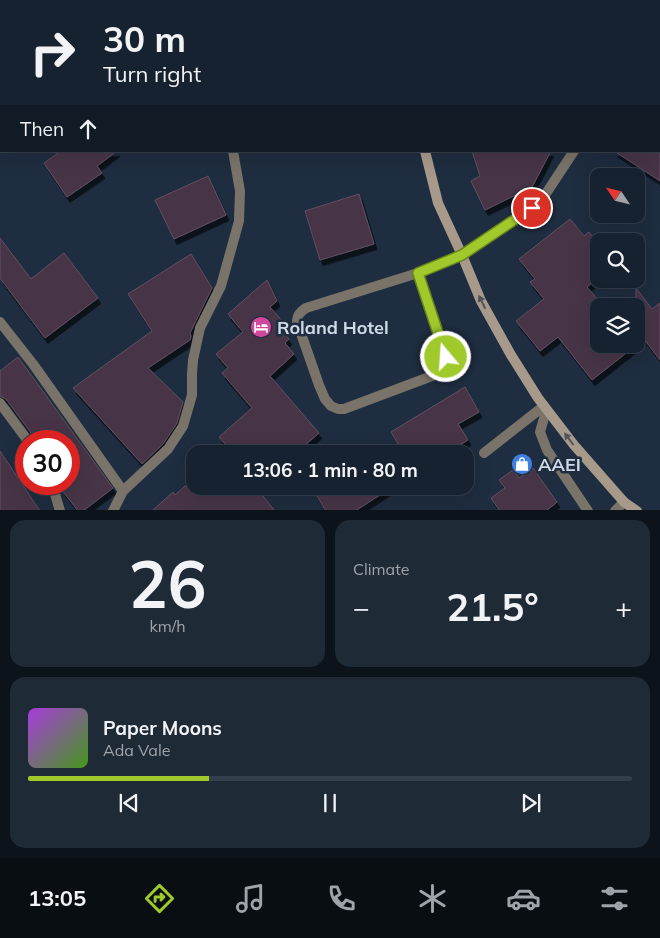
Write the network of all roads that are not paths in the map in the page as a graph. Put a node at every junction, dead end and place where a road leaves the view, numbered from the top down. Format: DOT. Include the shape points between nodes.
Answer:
graph roads {
  1 [pos="233,152"];
  2 [pos="425,152"];
  3 [pos="573,152"];
  4 [pos="462,255"];
  5 [pos="418,273"];
  6 [pos="0,322"];
  7 [pos="0,403"];
  8 [pos="546,409"];
  9 [pos="20,430"];
  10 [pos="484,453"];
  11 [pos="123,491"];
  12 [pos="55,495"];
  13 [pos="624,502"];
  14 [pos="60,510"];
  15 [pos="113,510"];
  16 [pos="588,510"];
  17 [pos="615,510"];
  18 [pos="637,510"];
  1 -- 11 [label="street" via="240,191 239,221 221,286 200,328 193,360 192,395 183,426 168,449"];
  2 -- 4 [label="street" via="438,203"];
  3 -- 4 [label="street" via="543,198"];
  4 -- 5 [label="street"];
  8 -- 4 [label="street, one-way" via="481,301"];
  5 -- 5 [label="street" via="306,308 297,317 319,385 331,406 344,408 444,369 446,357"];
  6 -- 11 [label="street"];
  7 -- 9 [label="street"];
  8 -- 10 [label="street"];
  13 -- 8 [label="street, one-way"];
  8 -- 16 [label="street" via="540,432 547,450"];
  11 -- 15 [label="street"];
  12 -- 14 [label="street"];
  13 -- 17 [label="street"];
  13 -- 18 [label="street"];
}
